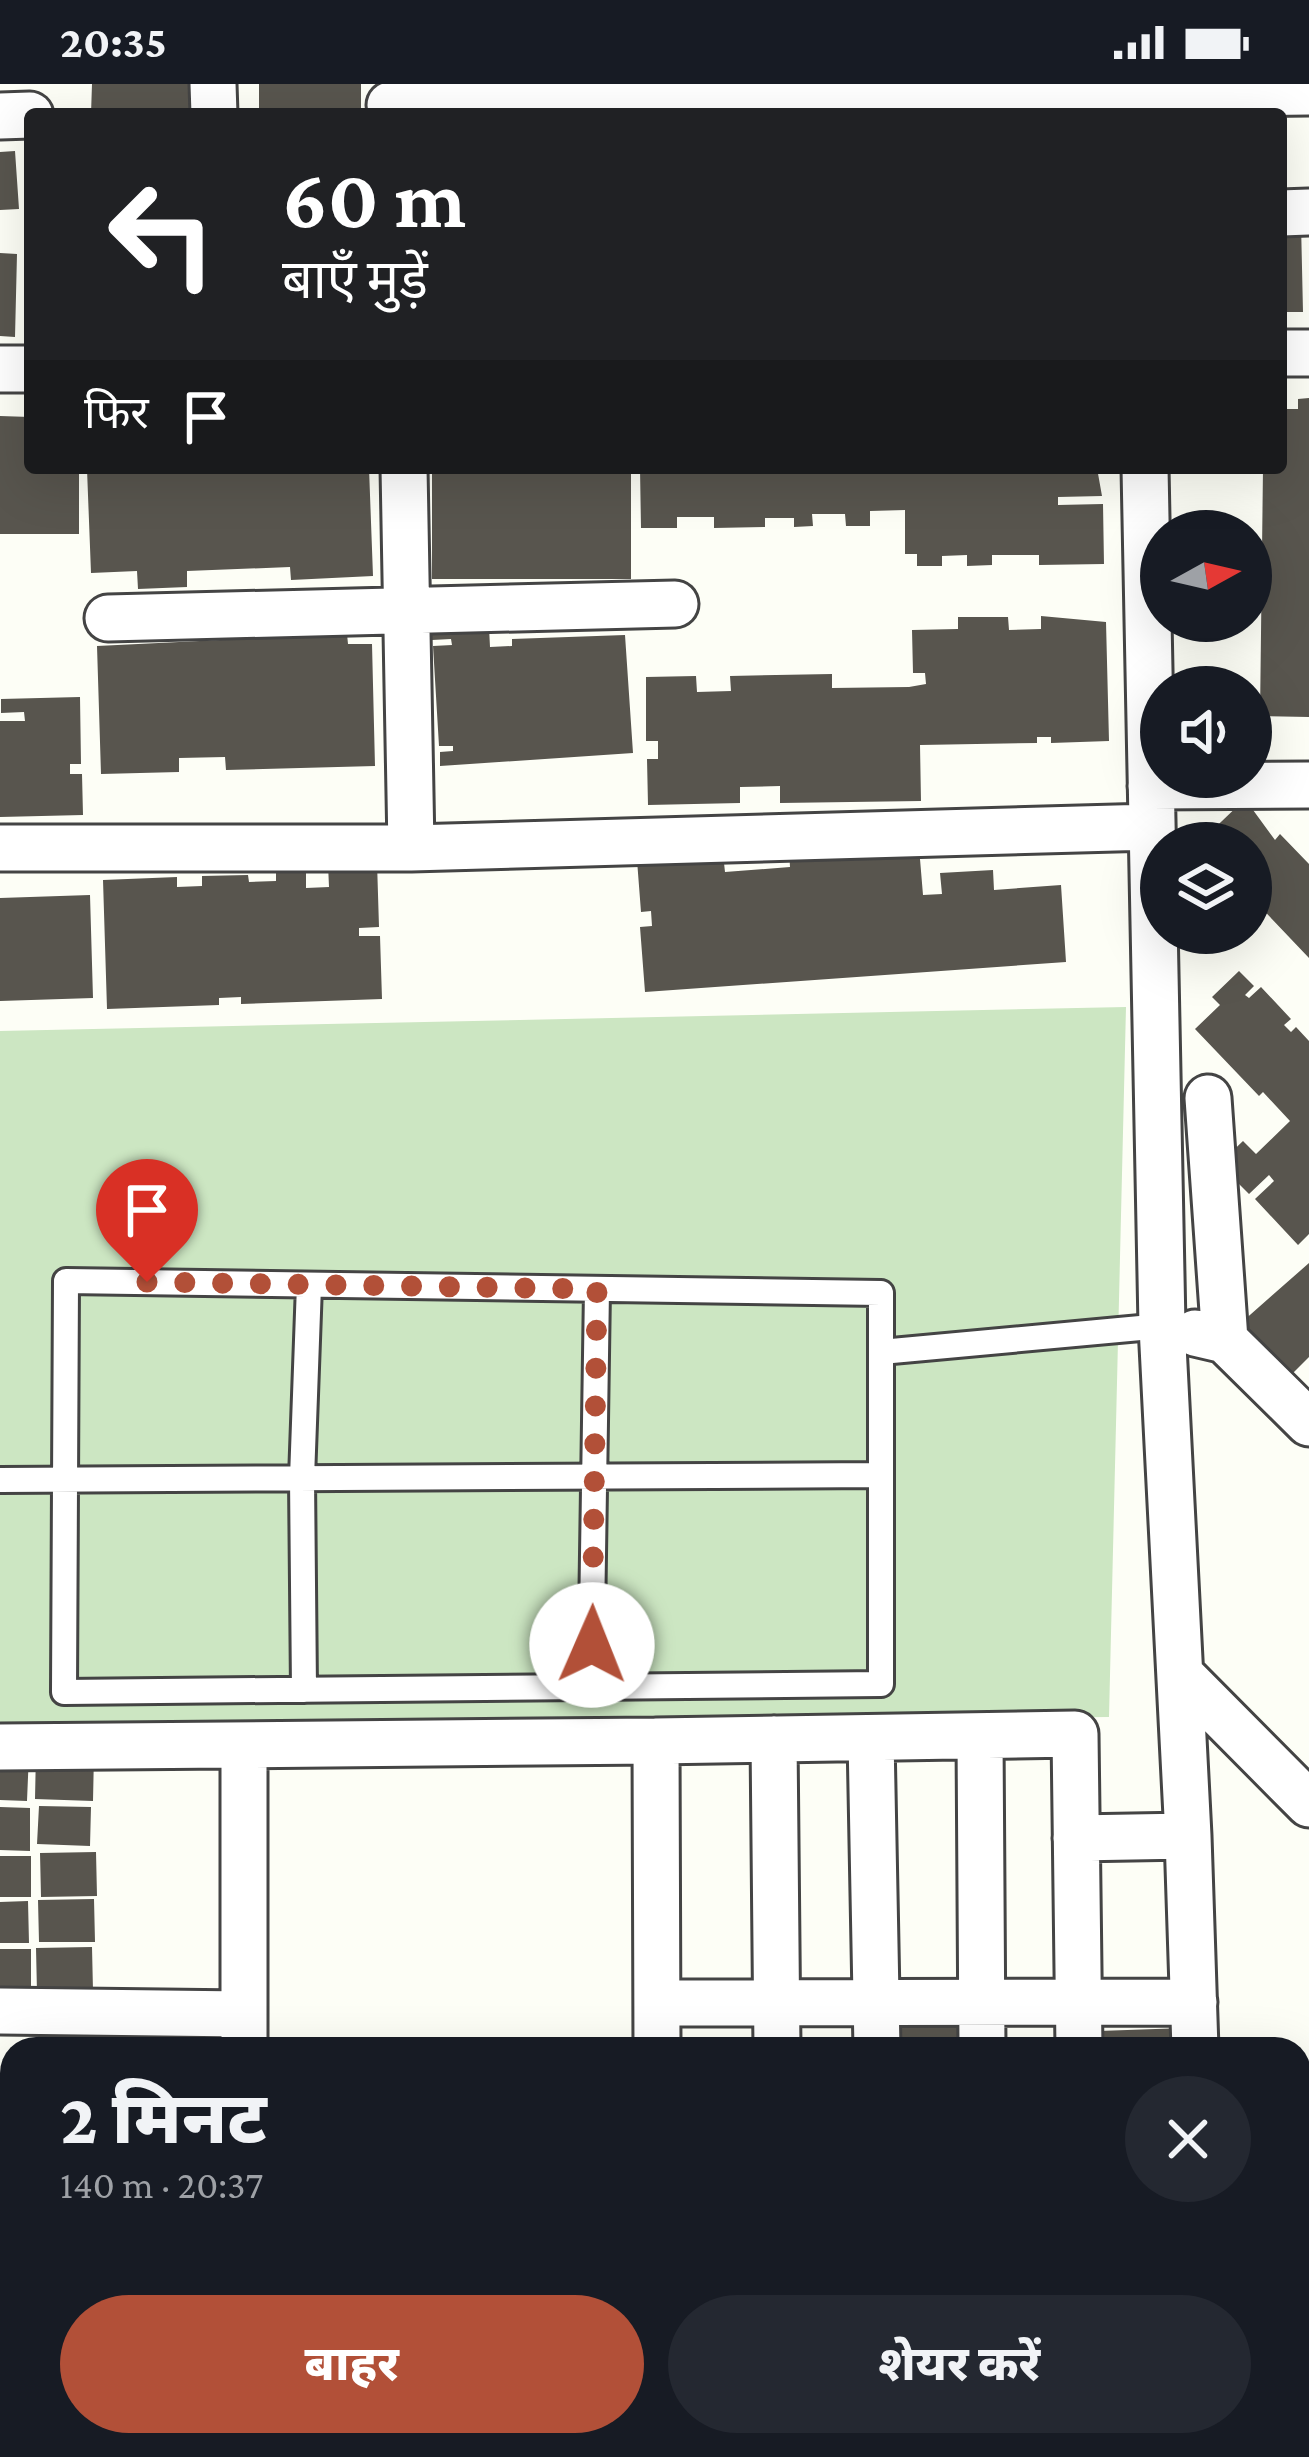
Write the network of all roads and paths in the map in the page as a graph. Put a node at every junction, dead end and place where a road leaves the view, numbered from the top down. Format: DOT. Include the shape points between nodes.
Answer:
graph roads {
  1 [pos="1309,92"];
  2 [pos="1138,98"];
  3 [pos="390,101"];
  4 [pos="404,474"];
  5 [pos="1145,474"];
  6 [pos="675,604"];
  7 [pos="406,611"];
  8 [pos="108,618"];
  9 [pos="1309,785"];
  10 [pos="1152,806"];
  11 [pos="0,848"];
  12 [pos="411,848"];
  13 [pos="1208,1098"];
  14 [pos="309,1285"];
  15 [pos="597,1289"];
  16 [pos="1162,1326"];
  17 [pos="1225,1340"];
  18 [pos="881,1352"];
  19 [pos="1309,1423"];
  20 [pos="881,1475"];
  21 [pos="596,1477"];
  22 [pos="302,1478"];
  23 [pos="0,1480"];
  24 [pos="65,1480"];
  25 [pos="1180,1675"];
  26 [pos="591,1687"];
  27 [pos="304,1690"];
  28 [pos="980,1736"];
  29 [pos="871,1738"];
  30 [pos="774,1739"];
  31 [pos="656,1741"];
  32 [pos="0,1747"];
  33 [pos="244,1747"];
  34 [pos="1309,1804"];
  35 [pos="1188,1836"];
  36 [pos="1076,1838"];
  37 [pos="877,2002"];
  38 [pos="980,2002"];
  39 [pos="1078,2002"];
  40 [pos="1195,2002"];
  41 [pos="657,2003"];
  42 [pos="777,2003"];
  43 [pos="0,2011"];
  44 [pos="244,2031"];
  45 [pos="657,2037"];
  46 [pos="777,2037"];
  47 [pos="877,2037"];
  48 [pos="981,2037"];
  49 [pos="1078,2037"];
  50 [pos="1195,2037"];
  1 -- 2 [label="street"];
  2 -- 3 [label="street"];
  4 -- 7 [label="street"];
  5 -- 10 [label="street"];
  6 -- 7 [label="street"];
  7 -- 8 [label="street"];
  7 -- 12 [label="street"];
  9 -- 10 [label="street"];
  10 -- 12 [label="street"];
  10 -- 16 [label="street"];
  11 -- 12 [label="street"];
  13 -- 17 [label="street"];
  14 -- 15 [label="lane"];
  14 -- 22 [label="lane"];
  14 -- 24 [label="lane" via="66,1281"];
  15 -- 18 [label="lane" via="881,1293"];
  15 -- 21 [label="lane"];
  16 -- 17 [label="street"];
  16 -- 18 [label="lane"];
  16 -- 25 [label="street"];
  17 -- 19 [label="street"];
  18 -- 20 [label="lane"];
  20 -- 21 [label="lane"];
  20 -- 26 [label="lane" via="881,1684"];
  21 -- 22 [label="lane"];
  21 -- 26 [label="lane"];
  22 -- 24 [label="lane"];
  22 -- 27 [label="lane"];
  23 -- 24 [label="lane"];
  24 -- 27 [label="lane" via="64,1692"];
  25 -- 34 [label="street"];
  25 -- 35 [label="street"];
  26 -- 27 [label="lane"];
  28 -- 29 [label="street"];
  28 -- 36 [label="street" via="1075,1735"];
  28 -- 38 [label="street"];
  29 -- 30 [label="street"];
  29 -- 37 [label="street"];
  30 -- 31 [label="street"];
  30 -- 42 [label="street"];
  31 -- 33 [label="street"];
  31 -- 41 [label="street"];
  32 -- 33 [label="street"];
  33 -- 44 [label="street"];
  35 -- 36 [label="street"];
  35 -- 40 [label="street"];
  36 -- 39 [label="street"];
  37 -- 38 [label="street"];
  37 -- 42 [label="street"];
  37 -- 47 [label="street"];
  38 -- 39 [label="street"];
  38 -- 48 [label="street"];
  39 -- 40 [label="street"];
  39 -- 49 [label="street"];
  40 -- 50 [label="street"];
  41 -- 42 [label="street"];
  41 -- 45 [label="street"];
  42 -- 46 [label="street"];
  43 -- 44 [label="street"];
}
